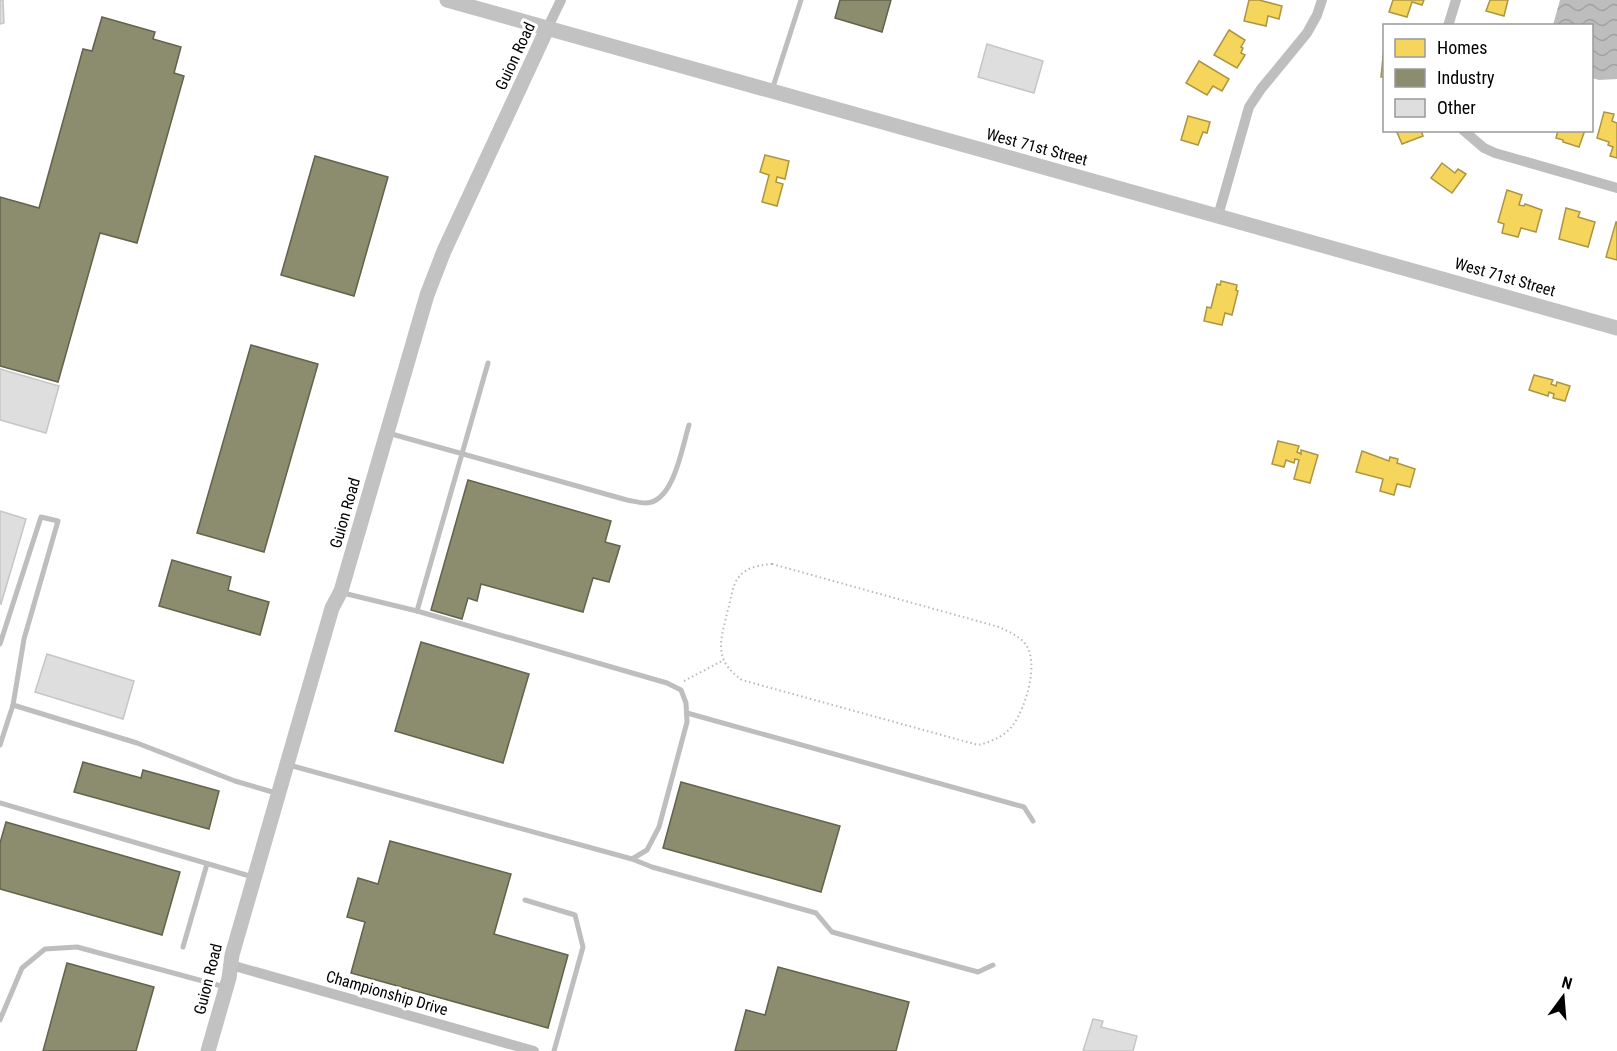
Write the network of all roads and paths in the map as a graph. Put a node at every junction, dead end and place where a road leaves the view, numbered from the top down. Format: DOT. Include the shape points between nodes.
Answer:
graph roads {
  1 [pos="447,0"];
  2 [pos="561,0"];
  3 [pos="801,0"];
  4 [pos="1322,0"];
  5 [pos="1456,0"];
  6 [pos="1450,24"];
  7 [pos="548,29"];
  8 [pos="772,92"];
  9 [pos="1465,132"];
  10 [pos="1617,188"];
  11 [pos="1218,216"];
  12 [pos="1617,328"];
  13 [pos="488,363"];
  14 [pos="688,425"];
  15 [pos="387,433"];
  16 [pos="462,454"];
  17 [pos="340,592"];
  18 [pos="417,611"];
  19 [pos="0,644"];
  20 [pos="723,660"];
  21 [pos="674,686"];
  22 [pos="13,705"];
  23 [pos="687,714"];
  24 [pos="0,745"];
  25 [pos="287,764"];
  26 [pos="278,794"];
  27 [pos="0,803"];
  28 [pos="1033,821"];
  29 [pos="632,859"];
  30 [pos="207,864"];
  31 [pos="254,877"];
  32 [pos="525,900"];
  33 [pos="183,947"];
  34 [pos="231,965"];
  35 [pos="993,965"];
  36 [pos="226,987"];
  37 [pos="0,1020"];
  38 [pos="208,1051"];
  39 [pos="534,1051"];
  40 [pos="554,1051"];
  1 -- 7 [label="main road, West 71st Street"];
  2 -- 7 [label="street, Guion Road"];
  3 -- 8 [label="lane"];
  4 -- 11 [label="street" via="1307,33 1249,107"];
  5 -- 6 [label="street"];
  7 -- 8 [label="main road, West 71st Street"];
  7 -- 15 [label="main road, Guion Road" via="435,273"];
  8 -- 11 [label="main road, West 71st Street"];
  9 -- 10 [label="street" via="1495,153"];
  11 -- 12 [label="main road, West 71st Street"];
  13 -- 16 [label="lane"];
  14 -- 16 [label="lane" via="673,481 660,498 647,504"];
  15 -- 16 [label="lane"];
  15 -- 17 [label="main road, Guion Road"];
  16 -- 18 [label="lane"];
  17 -- 18 [label="lane"];
  17 -- 25 [label="main road, Guion Road"];
  18 -- 21 [label="lane"];
  19 -- 22 [label="lane" via="41,517 58,521 24,639"];
  20 -- 20 [label="path" via="729,671 742,680 978,745 992,742 1013,726 1033,670 1026,644 1015,634 772,564 758,565 737,579 720,640"];
  20 -- 21 [label="path"];
  21 -- 23 [label="lane" via="681,690"];
  22 -- 24 [label="lane"];
  22 -- 26 [label="lane" via="137,743"];
  23 -- 28 [label="lane" via="1024,807"];
  23 -- 29 [label="lane" via="659,827 647,850"];
  25 -- 26 [label="main road, Guion Road"];
  25 -- 29 [label="lane"];
  26 -- 31 [label="main road, Guion Road"];
  27 -- 30 [label="lane"];
  29 -- 35 [label="lane" via="816,913 832,932 978,972"];
  30 -- 31 [label="lane"];
  30 -- 33 [label="lane"];
  31 -- 34 [label="main road, Guion Road"];
  32 -- 40 [label="lane" via="575,915 584,947"];
  34 -- 36 [label="main road, Guion Road"];
  34 -- 39 [label="street, Championship Drive"];
  36 -- 37 [label="lane" via="77,946 45,949 22,968"];
  36 -- 38 [label="main road, Guion Road"];
}
